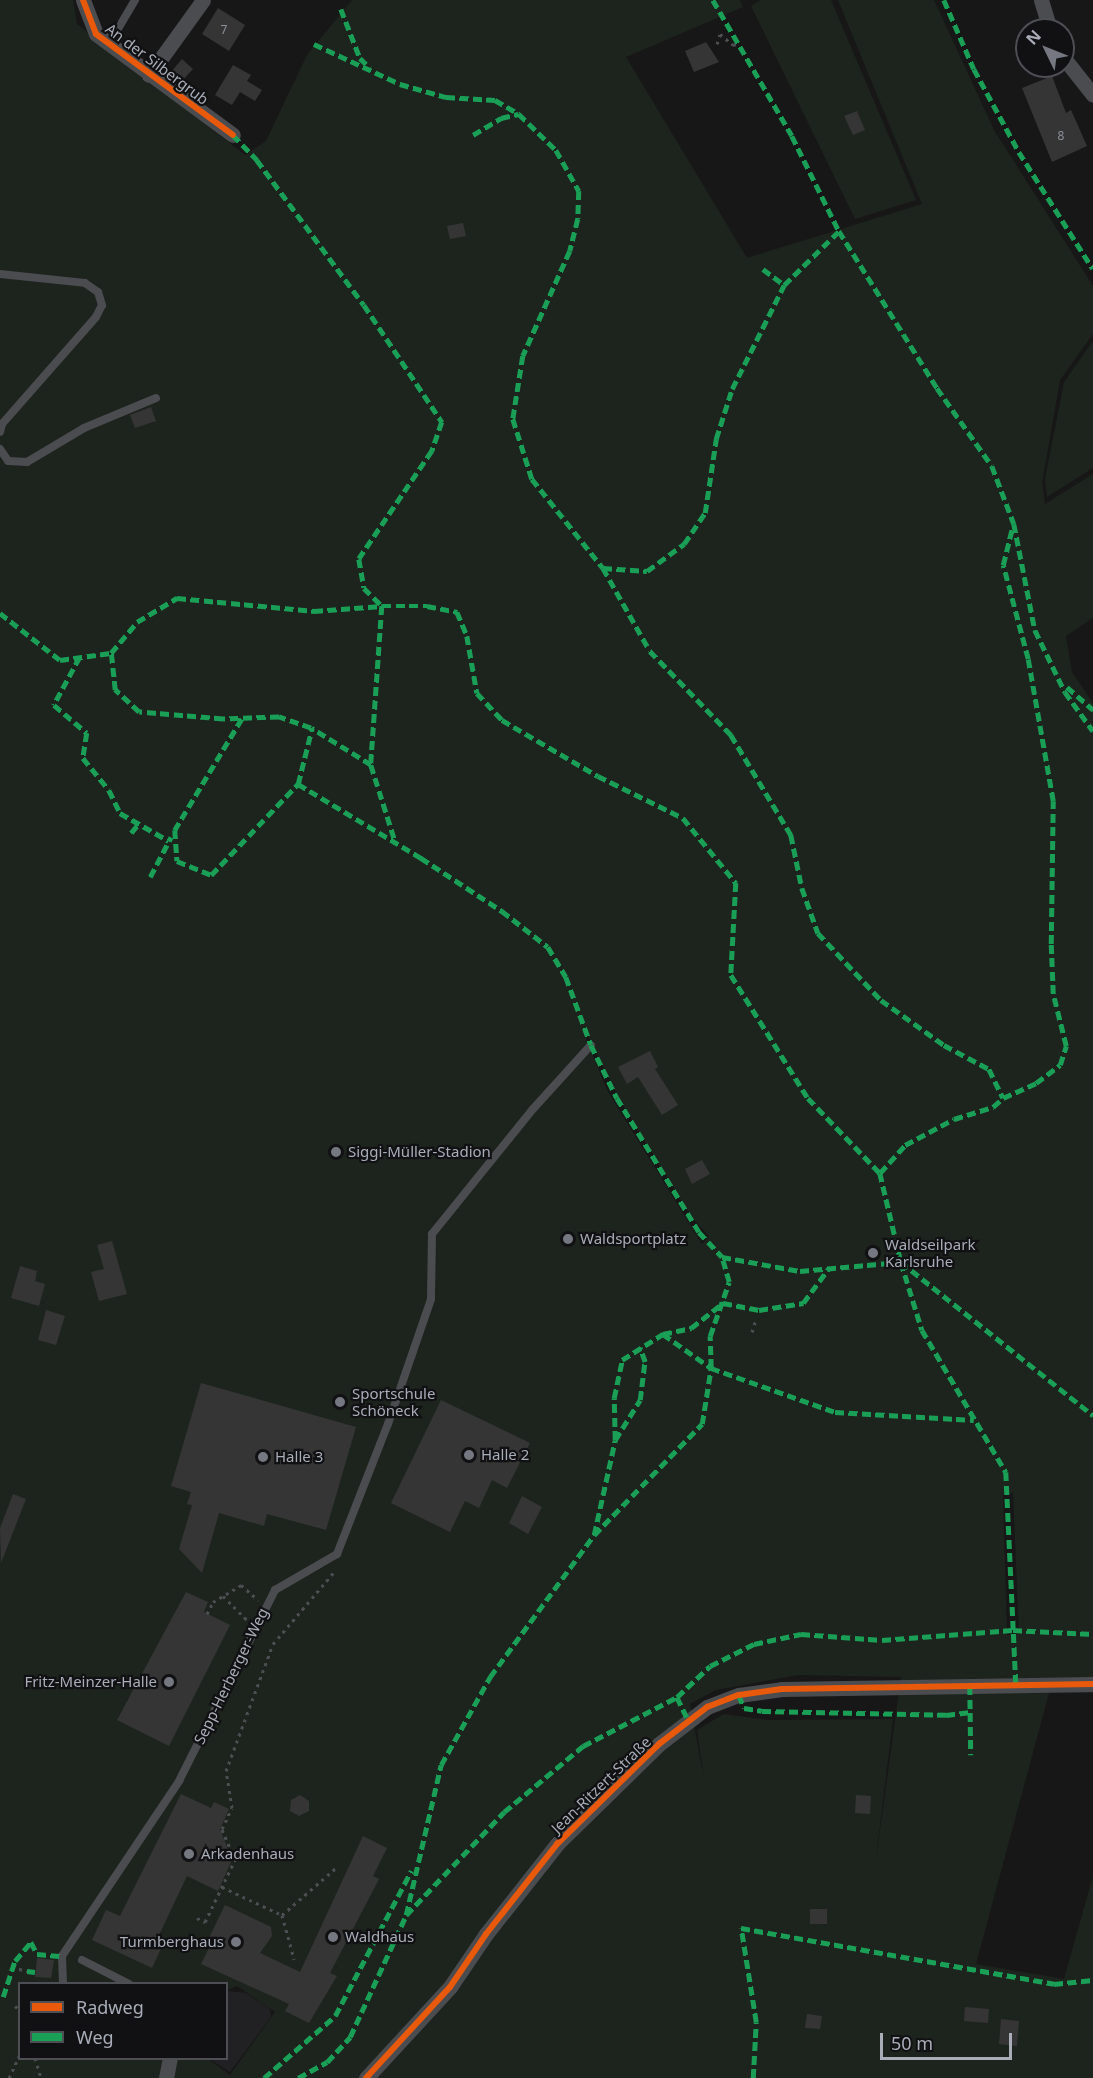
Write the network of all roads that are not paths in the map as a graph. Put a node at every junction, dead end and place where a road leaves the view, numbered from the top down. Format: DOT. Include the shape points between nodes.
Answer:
graph roads {
  1 [pos="83,0"];
  2 [pos="135,0"];
  3 [pos="203,0"];
  4 [pos="1041,0"];
  5 [pos="1046,18"];
  6 [pos="109,44"];
  7 [pos="1075,72"];
  8 [pos="149,75"];
  9 [pos="1093,95"];
  10 [pos="233,135"];
  11 [pos="0,274"];
  12 [pos="156,398"];
  13 [pos="0,432"];
  14 [pos="0,449"];
  15 [pos="591,1045"];
  16 [pos="1093,1684"];
  17 [pos="82,1960"];
  18 [pos="63,1982"];
  19 [pos="127,1982"];
  20 [pos="170,2060"];
  21 [pos="166,2078"];
  22 [pos="366,2078"];
  1 -- 6 [label="street, An der Silbergrub" via="92,27"];
  2 -- 6 [label="lane, An der Silbergrub"];
  3 -- 8 [label="street"];
  4 -- 5 [label="street"];
  6 -- 8 [label="street, An der Silbergrub"];
  7 -- 9 [label="street"];
  8 -- 10 [label="street, An der Silbergrub"];
  11 -- 13 [label="lane" via="85,283 98,292 102,305 96,317 3,423"];
  12 -- 14 [label="lane" via="84,428 27,462 8,461"];
  15 -- 18 [label="lane, Sepp-Herberger-Weg" via="533,1109 432,1234 431,1299 337,1554 275,1590 179,1781 62,1956"];
  16 -- 22 [label="street, Jean-Ritzert-Straße" via="782,1689 739,1695 707,1707 659,1744 557,1844 450,1987"];
  17 -- 19 [label="lane"];
  20 -- 21 [label="street"];
}
